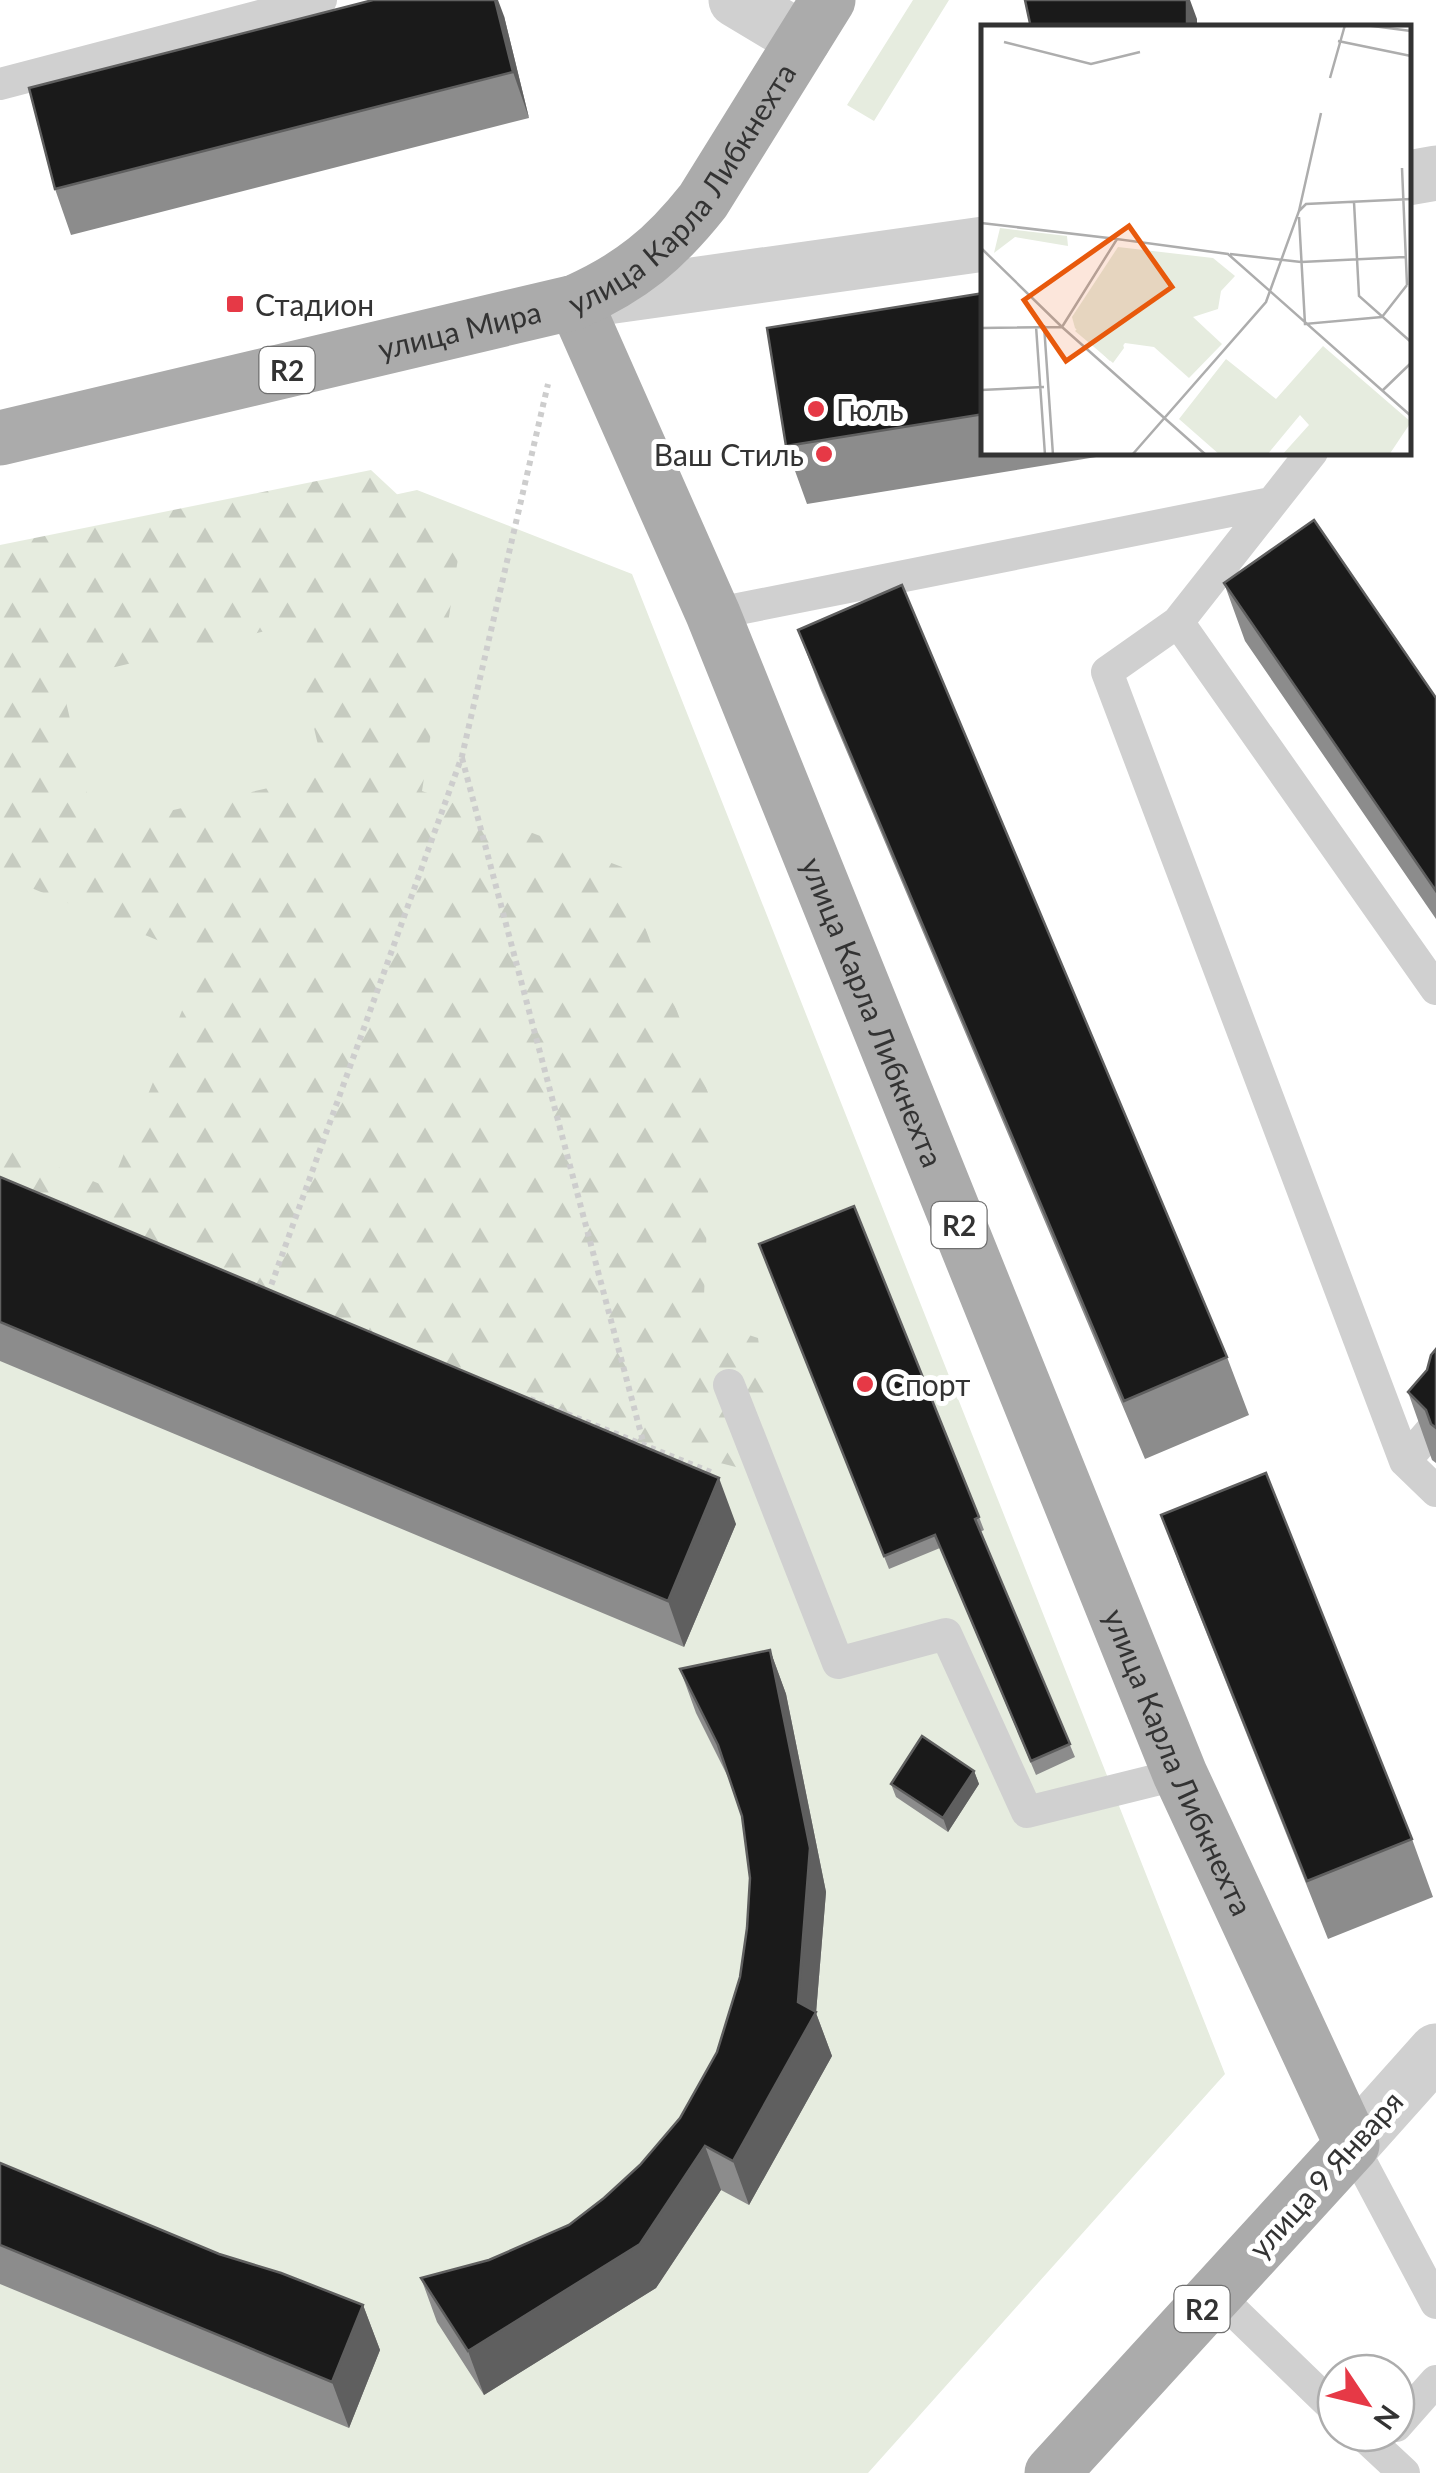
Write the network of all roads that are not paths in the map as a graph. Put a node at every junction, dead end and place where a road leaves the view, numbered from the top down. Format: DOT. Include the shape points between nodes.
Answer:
graph roads {
  1 [pos="322,0"];
  2 [pos="736,0"];
  3 [pos="815,20"];
  4 [pos="0,84"];
  5 [pos="1436,173"];
  6 [pos="1411,177"];
  7 [pos="981,244"];
  8 [pos="575,302"];
  9 [pos="0,438"];
  10 [pos="1310,455"];
  11 [pos="1271,503"];
  12 [pos="713,614"];
  13 [pos="1178,622"];
  14 [pos="1436,989"];
  15 [pos="728,1385"];
  16 [pos="1436,1425"];
  17 [pos="1405,1462"];
  18 [pos="1436,1491"];
  19 [pos="1180,1774"];
  20 [pos="1436,2051"];
  21 [pos="1352,2144"];
  22 [pos="1216,2294"];
  23 [pos="1436,2302"];
  24 [pos="1436,2381"];
  25 [pos="1316,2391"];
  26 [pos="1416,2401"];
  27 [pos="1052,2473"];
  1 -- 4 [label="lane"];
  2 -- 3 [label="street"];
  3 -- 8 [label="main road, улица Карла Либкнехта / R2" via="681,229 632,272"];
  5 -- 6 [label="street"];
  7 -- 8 [label="street, улица Мира"];
  8 -- 9 [label="main road, улица Мира / R2"];
  8 -- 12 [label="main road, улица Карла Либкнехта / R2"];
  10 -- 11 [label="lane"];
  11 -- 12 [label="lane"];
  11 -- 13 [label="lane"];
  12 -- 19 [label="main road, улица Карла Либкнехта / R2"];
  13 -- 14 [label="lane"];
  13 -- 17 [label="lane" via="1107,672"];
  15 -- 19 [label="lane" via="838,1663 946,1634 1027,1812"];
  16 -- 17 [label="lane"];
  17 -- 18 [label="lane"];
  19 -- 21 [label="main road, улица Карла Либкнехта / R2"];
  20 -- 21 [label="street, улица 9 Января"];
  21 -- 22 [label="main road, улица 9 Января / R2"];
  21 -- 23 [label="lane"];
  22 -- 25 [label="lane"];
  22 -- 27 [label="main road, улица 9 Января / R2"];
  24 -- 26 [label="lane"];
}
